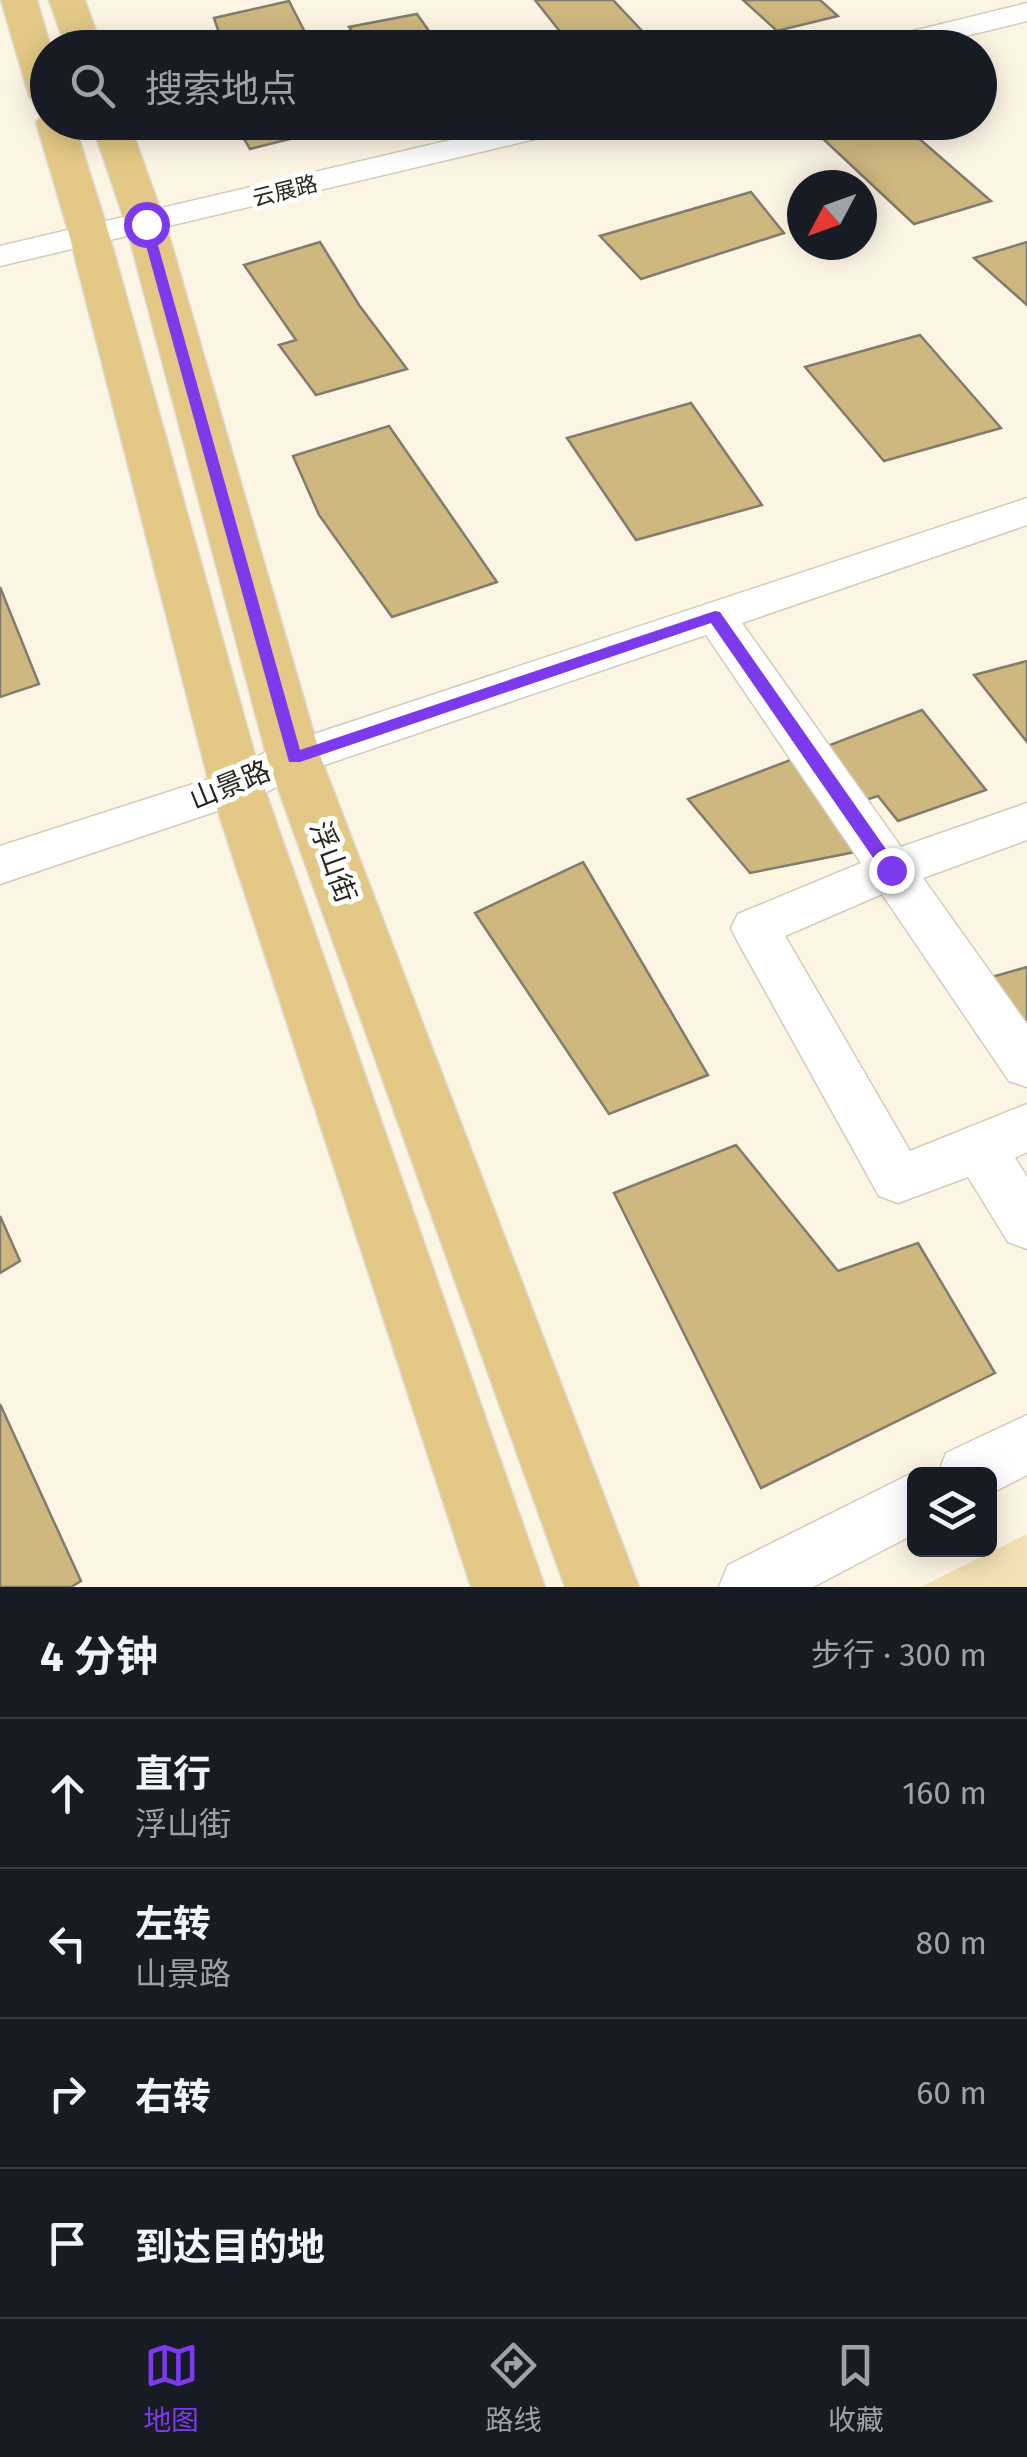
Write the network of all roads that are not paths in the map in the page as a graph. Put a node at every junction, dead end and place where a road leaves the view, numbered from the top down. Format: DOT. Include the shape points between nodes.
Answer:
graph roads {
  1 [pos="18,0"];
  2 [pos="67,0"];
  3 [pos="1027,12"];
  4 [pos="78,30"];
  5 [pos="953,30"];
  6 [pos="30,38"];
  7 [pos="61,140"];
  8 [pos="116,140"];
  9 [pos="494,140"];
  10 [pos="146,224"];
  11 [pos="89,234"];
  12 [pos="0,256"];
  13 [pos="1027,511"];
  14 [pos="715,616"];
  15 [pos="294,758"];
  16 [pos="237,787"];
  17 [pos="1027,822"];
  18 [pos="0,865"];
  19 [pos="891,870"];
  20 [pos="1027,1065"];
  21 [pos="1027,1127"];
  22 [pos="980,1149"];
  23 [pos="1027,1224"];
  24 [pos="1027,1444"];
  25 [pos="982,1467"];
  26 [pos="907,1506"];
  27 [pos="508,1587"];
  28 [pos="602,1587"];
  29 [pos="750,1587"];
  1 -- 6 [label="main road"];
  2 -- 4 [label="main road"];
  3 -- 5 [label="street"];
  7 -- 11 [label="main road"];
  8 -- 10 [label="main road, 浮山街"];
  9 -- 10 [label="street, 云展路"];
  10 -- 11 [label="street, 云展路"];
  10 -- 15 [label="main road, 浮山街"];
  11 -- 12 [label="street, 云展路"];
  11 -- 16 [label="main road"];
  13 -- 14 [label="street, 山景路"];
  14 -- 15 [label="street, 山景路"];
  14 -- 19 [label="street"];
  15 -- 16 [label="street, 山景路"];
  15 -- 28 [label="main road, 浮山街"];
  16 -- 18 [label="street, 山景路"];
  16 -- 27 [label="main road"];
  17 -- 19 [label="street"];
  19 -- 20 [label="street"];
  19 -- 22 [label="street" via="755,928 898,1178"];
  21 -- 22 [label="street"];
  22 -- 23 [label="street"];
  24 -- 25 [label="street"];
  26 -- 29 [label="street"];
}
